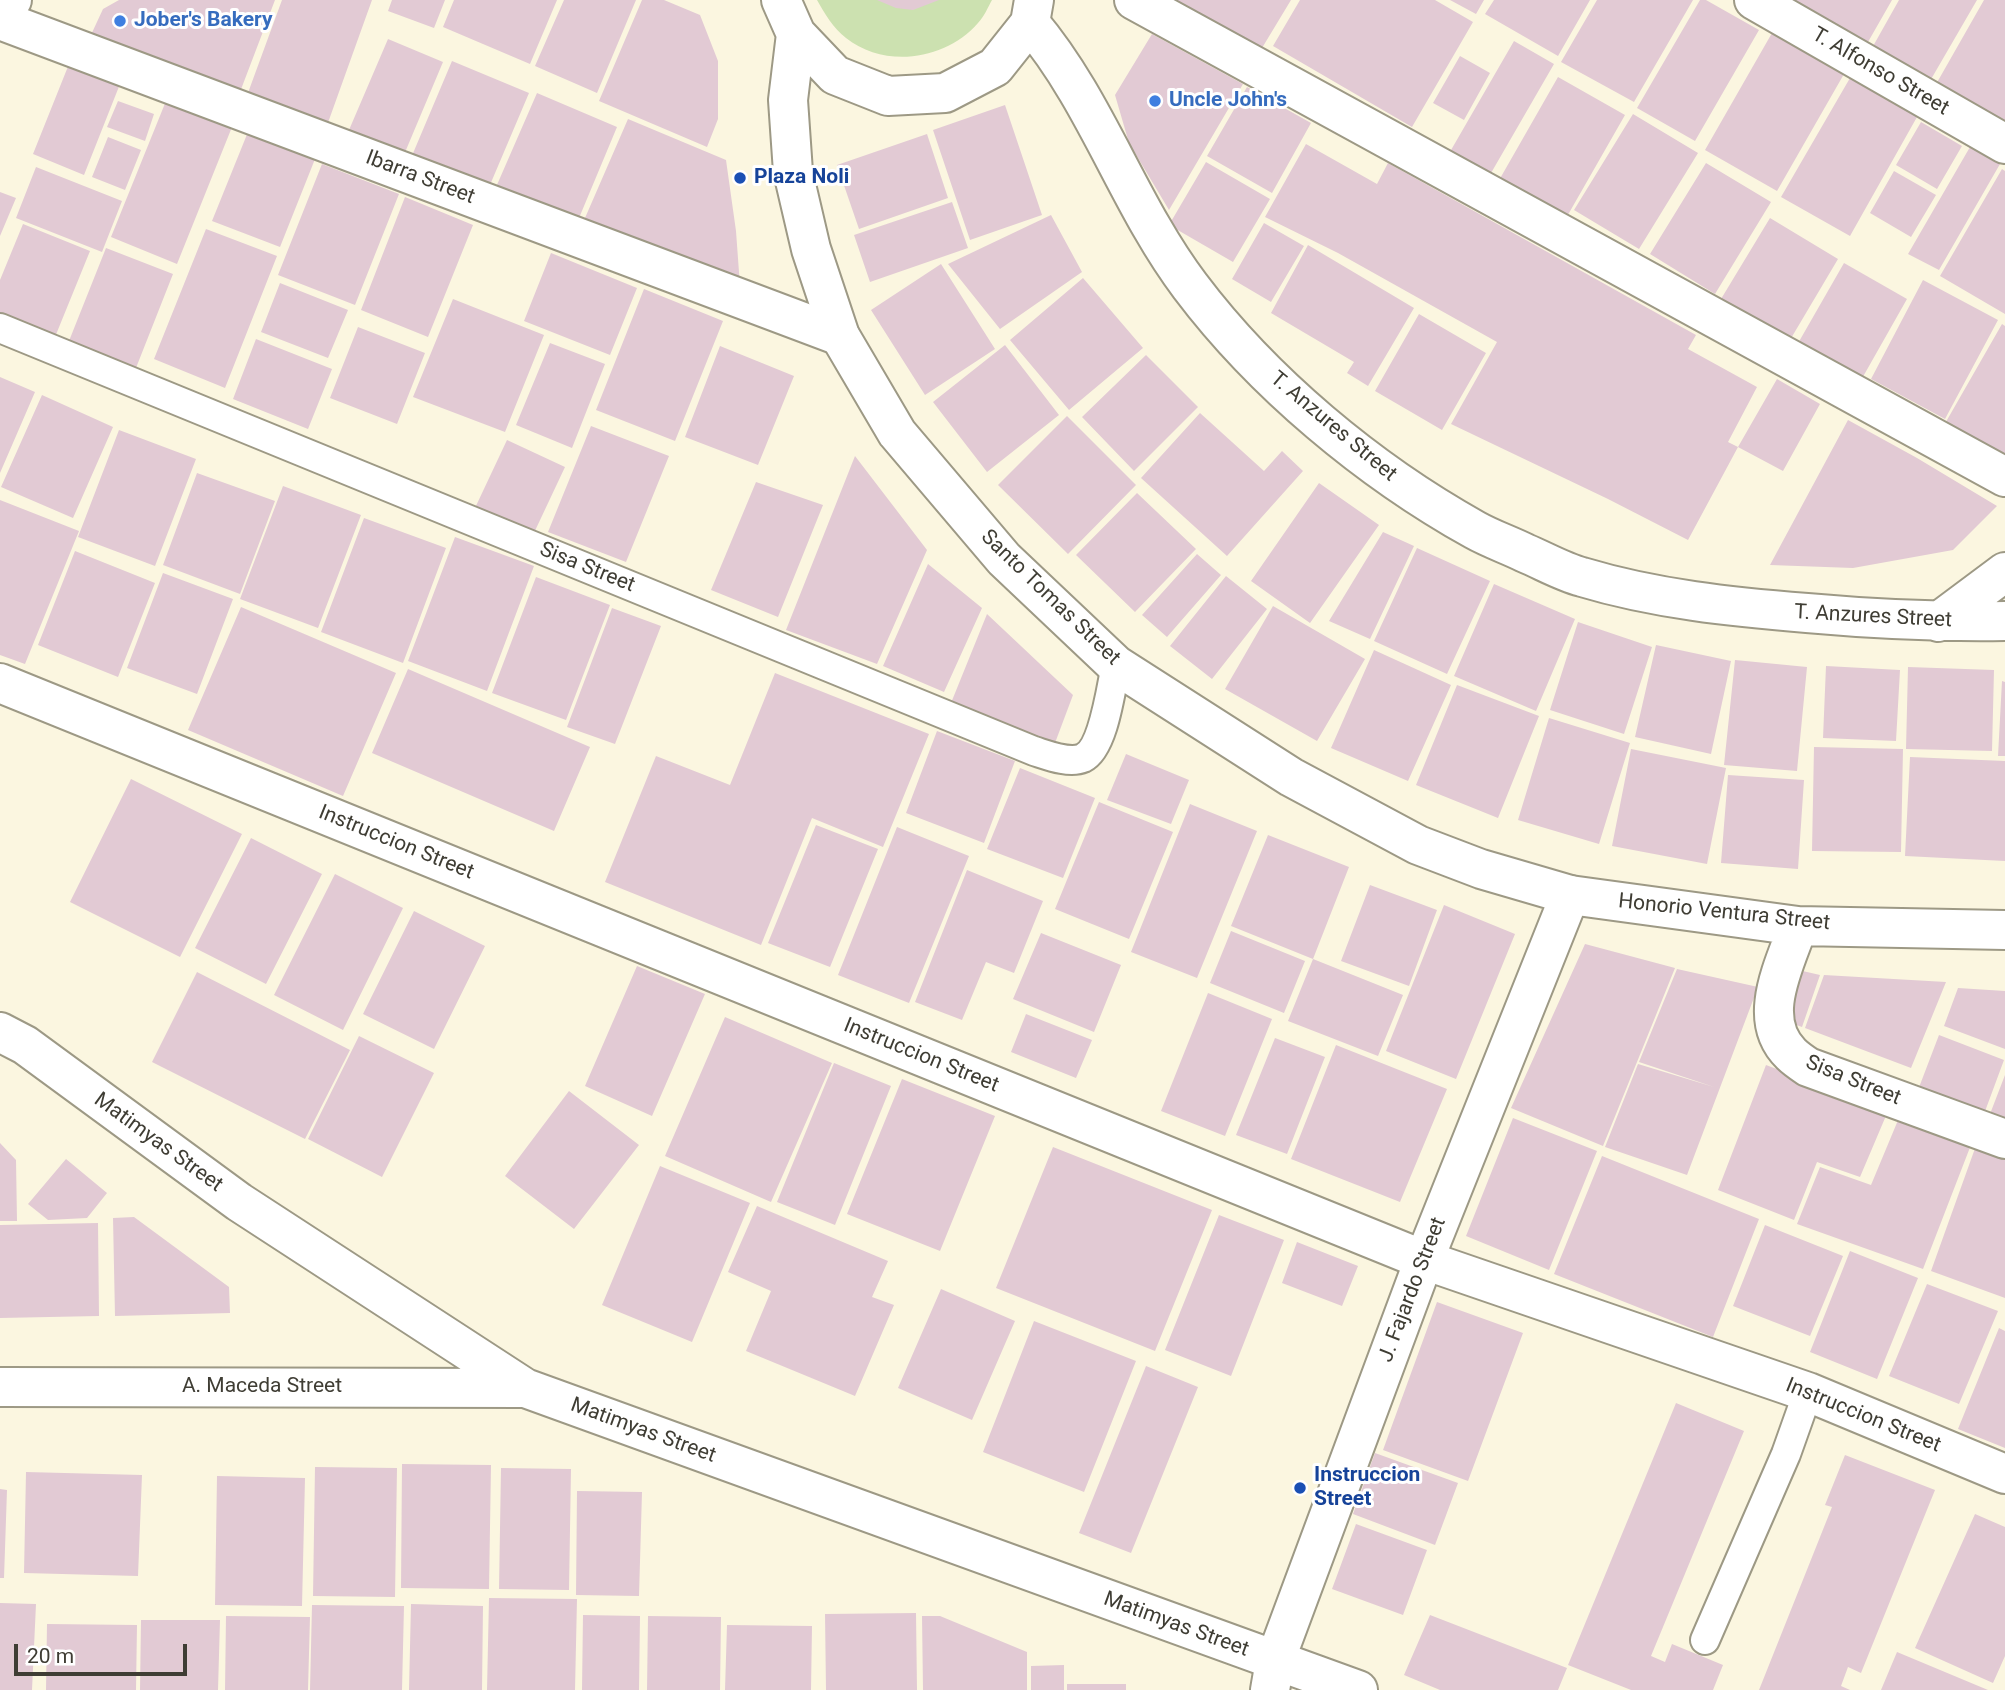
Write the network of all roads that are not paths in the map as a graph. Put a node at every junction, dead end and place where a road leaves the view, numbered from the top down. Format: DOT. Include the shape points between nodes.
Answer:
graph roads {
  1 [pos="12,0"];
  2 [pos="1134,0"];
  3 [pos="1754,0"];
  4 [pos="1032,11"];
  5 [pos="0,12"];
  6 [pos="789,17"];
  7 [pos="0,20"];
  8 [pos="2005,144"];
  9 [pos="0,328"];
  10 [pos="840,337"];
  11 [pos="2005,477"];
  12 [pos="2005,572"];
  13 [pos="2005,621"];
  14 [pos="1938,622"];
  15 [pos="1116,665"];
  16 [pos="0,683"];
  17 [pos="1570,895"];
  18 [pos="1798,926"];
  19 [pos="2005,930"];
  20 [pos="0,1032"];
  21 [pos="2005,1139"];
  22 [pos="1424,1260"];
  23 [pos="0,1387"];
  24 [pos="524,1388"];
  25 [pos="1808,1392"];
  26 [pos="2005,1474"];
  27 [pos="1705,1640"];
  28 [pos="1273,1675"];
  29 [pos="1358,1690"];
  1 -- 5 [label="street"];
  2 -- 11 [label="street"];
  3 -- 8 [label="street, T. Alfonso Street"];
  4 -- 6 [label="street" via="995,67 945,93 888,96 835,75"];
  4 -- 14 [label="street, T. Anzures Street" via="1150,227 1189,285 1241,349 1380,471 1476,531 1578,576 1644,593 1741,608"];
  6 -- 10 [label="street, Santo Tomas Street" via="793,172 811,249"];
  7 -- 10 [label="street, Ibarra Street"];
  9 -- 15 [label="lane, Sisa Street" via="1034,751 1071,759 1083,758 1095,746"];
  10 -- 15 [label="street, Santo Tomas Street" via="905,443 1004,559"];
  12 -- 14 [label="street"];
  13 -- 14 [label="street, T. Anzures Street"];
  15 -- 17 [label="street, Santo Tomas Street" via="1291,777 1418,845"];
  16 -- 22 [label="street, Instruccion Street"];
  17 -- 18 [label="street, Honorio Ventura Street"];
  17 -- 22 [label="street, J. Fajardo Street"];
  18 -- 19 [label="street, Honorio Ventura Street"];
  18 -- 21 [label="street, Sisa Street" via="1774,996 1778,1033 1790,1053 1808,1067"];
  20 -- 24 [label="street, Matimyas Street" via="25,1045 239,1202"];
  22 -- 25 [label="street, Instruccion Street"];
  22 -- 28 [label="street, J. Fajardo Street"];
  23 -- 24 [label="street, A. Maceda Street"];
  24 -- 28 [label="street, Matimyas Street"];
  25 -- 26 [label="street, Instruccion Street"];
  25 -- 27 [label="lane"];
  28 -- 29 [label="street, Matimyas Street"];
}
